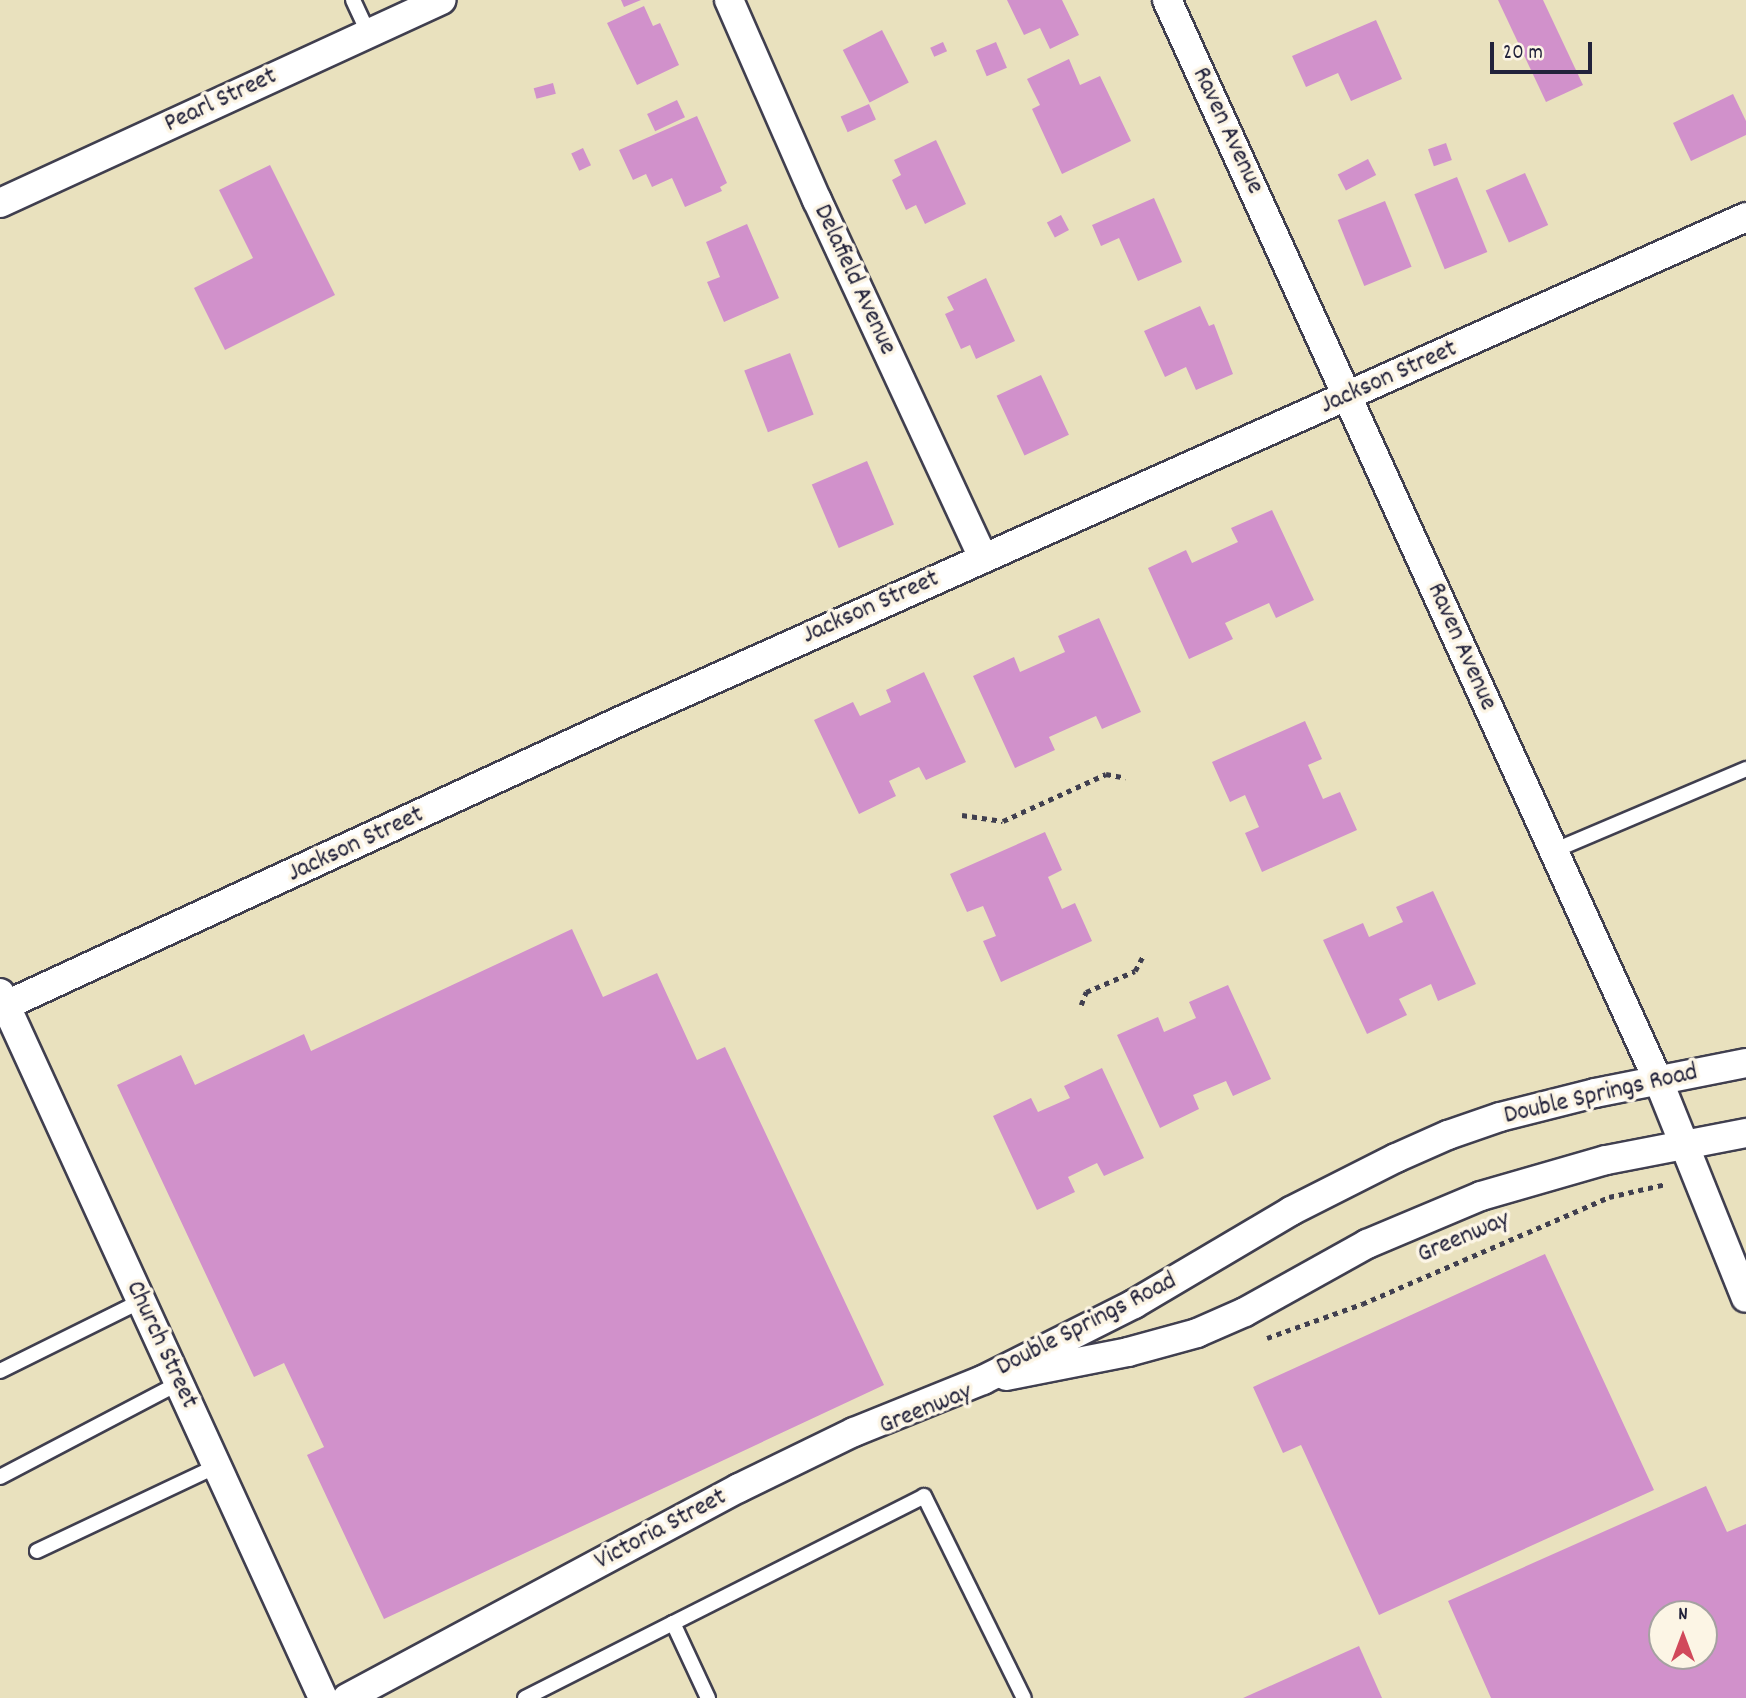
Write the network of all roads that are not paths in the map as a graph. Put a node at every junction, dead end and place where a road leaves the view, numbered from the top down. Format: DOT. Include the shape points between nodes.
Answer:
graph roads {
  1 [pos="353,0"];
  2 [pos="442,0"];
  3 [pos="729,0"];
  4 [pos="1167,0"];
  5 [pos="369,34"];
  6 [pos="0,202"];
  7 [pos="1746,216"];
  8 [pos="1349,397"];
  9 [pos="983,558"];
  10 [pos="1746,769"];
  11 [pos="1553,851"];
  12 [pos="2,1002"];
  13 [pos="1746,1063"];
  14 [pos="1658,1080"];
  15 [pos="1746,1133"];
  16 [pos="1684,1143"];
  17 [pos="1746,1298"];
  18 [pos="141,1301"];
  19 [pos="0,1371"];
  20 [pos="983,1380"];
  21 [pos="179,1383"];
  22 [pos="217,1466"];
  23 [pos="0,1477"];
  24 [pos="37,1551"];
  25 [pos="673,1623"];
  26 [pos="323,1698"];
  27 [pos="348,1698"];
  28 [pos="525,1698"];
  29 [pos="708,1698"];
  30 [pos="1024,1698"];
  1 -- 5 [label="lane"];
  2 -- 5 [label="street, Pearl Street"];
  3 -- 9 [label="street, Delafield Avenue"];
  4 -- 8 [label="street, Raven Avenue"];
  5 -- 6 [label="street, Pearl Street"];
  7 -- 8 [label="street, Jackson Street"];
  8 -- 9 [label="street, Jackson Street"];
  8 -- 11 [label="street, Raven Avenue"];
  9 -- 12 [label="street, Jackson Street"];
  10 -- 11 [label="lane"];
  11 -- 14 [label="street, Raven Avenue"];
  12 -- 18 [label="street, Church Street"];
  13 -- 14 [label="street, Double Springs Road"];
  14 -- 16 [label="street, Raven Avenue"];
  14 -- 20 [label="street, Double Springs Road" via="1500,1117 1396,1158 1291,1211 1134,1304"];
  15 -- 16 [label="street, Double Springs Road"];
  16 -- 17 [label="street, Raven Avenue"];
  16 -- 20 [label="street, Double Springs Road" via="1542,1176 1469,1200 1367,1244 1245,1312 1197,1333 1128,1352"];
  18 -- 19 [label="lane"];
  18 -- 21 [label="street, Church Street"];
  20 -- 27 [label="street, Victoria Street" via="854,1432 739,1488"];
  21 -- 22 [label="street, Church Street"];
  21 -- 23 [label="lane"];
  22 -- 24 [label="lane"];
  22 -- 26 [label="street, Church Street"];
  25 -- 28 [label="lane"];
  25 -- 29 [label="lane"];
  25 -- 30 [label="lane" via="924,1496"];
}
